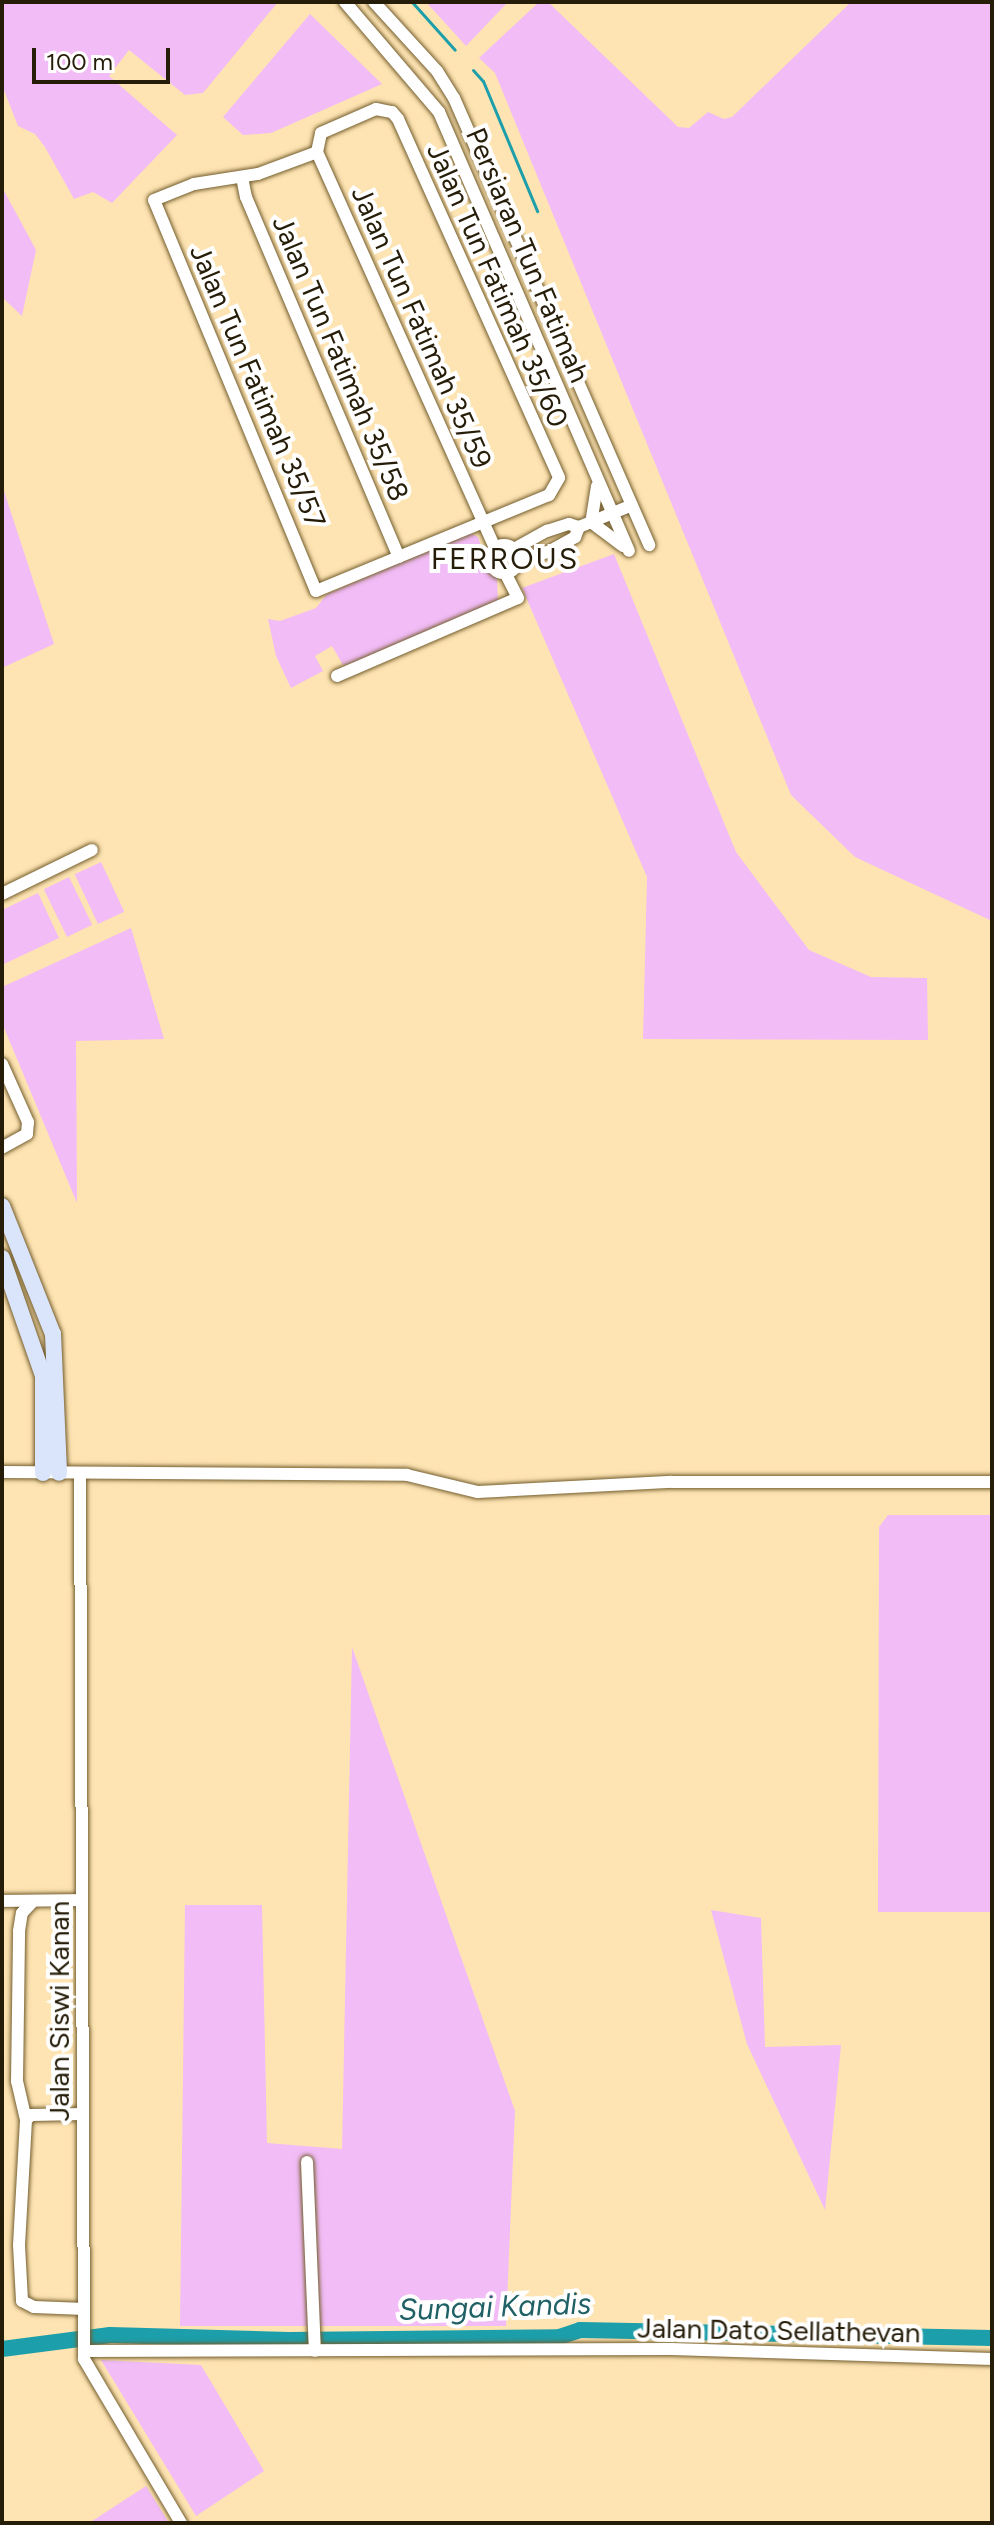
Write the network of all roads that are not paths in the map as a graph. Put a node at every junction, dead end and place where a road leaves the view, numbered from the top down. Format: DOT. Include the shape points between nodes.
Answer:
graph roads {
  1 [pos="345,2"];
  2 [pos="374,2"];
  3 [pos="317,152"];
  4 [pos="242,177"];
  5 [pos="597,477"];
  6 [pos="632,505"];
  7 [pos="612,513"];
  8 [pos="482,522"];
  9 [pos="585,525"];
  10 [pos="649,545"];
  11 [pos="495,548"];
  12 [pos="516,555"];
  13 [pos="399,557"];
  14 [pos="505,573"];
  15 [pos="337,676"];
  16 [pos="92,850"];
  17 [pos="2,894"];
  18 [pos="2,1064"];
  19 [pos="2,1148"];
  20 [pos="2,1206"];
  21 [pos="2,1258"];
  22 [pos="2,1472"];
  23 [pos="51,1473"];
  24 [pos="80,1473"];
  25 [pos="992,1482"];
  26 [pos="82,1900"];
  27 [pos="2,1901"];
  28 [pos="33,1901"];
  29 [pos="83,2114"];
  30 [pos="26,2120"];
  31 [pos="307,2162"];
  32 [pos="84,2309"];
  33 [pos="314,2348"];
  34 [pos="84,2349"];
  35 [pos="992,2359"];
  36 [pos="181,2523"];
  1 -- 5 [label="street, Persiaran Tun Fatimah" via="439,112"];
  2 -- 6 [label="street, Persiaran Tun Fatimah" via="437,71 454,98"];
  3 -- 4 [label="street"];
  3 -- 8 [label="street, Jalan Tun Fatimah 35/59"];
  3 -- 8 [label="street, Jalan Tun Fatimah 35/60" via="316,142 326,130 376,109 392,112 559,478 549,495"];
  4 -- 13 [label="street, Jalan Tun Fatimah 35/58"];
  4 -- 13 [label="street, Jalan Tun Fatimah 35/57" via="194,184 154,200 316,591"];
  5 -- 7 [label="street, Persiaran Tun Fatimah"];
  5 -- 9 [label="street"];
  6 -- 7 [label="street"];
  6 -- 10 [label="street, Persiaran Tun Fatimah"];
  7 -- 9 [label="street"];
  7 -- 9 [label="street, Persiaran Tun Fatimah" via="629,551"];
  8 -- 11 [label="street, Jalan Tun Fatimah 35/59"];
  8 -- 13 [label="street"];
  9 -- 12 [label="street" via="547,531"];
  9 -- 12 [label="street" via="550,551"];
  11 -- 12 [label="street"];
  11 -- 14 [label="street, Jalan Tun Fatimah 35/59" via="491,564"];
  12 -- 14 [label="street"];
  14 -- 15 [label="street" via="518,598"];
  16 -- 17 [label="street"];
  18 -- 19 [label="street" via="28,1122 27,1134"];
  20 -- 23 [label="main road" via="53,1334"];
  21 -- 23 [label="main road" via="43,1376"];
  22 -- 23 [label="street"];
  23 -- 24 [label="street"];
  24 -- 25 [label="street" via="407,1475 478,1492 672,1482"];
  24 -- 26 [label="street, Jalan Siswi Kanan"];
  26 -- 28 [label="street"];
  26 -- 29 [label="street, Jalan Siswi Kanan"];
  27 -- 28 [label="street"];
  28 -- 30 [label="street" via="22,1913 19,1931 17,2081"];
  29 -- 30 [label="street" via="31,2115"];
  29 -- 32 [label="street, Jalan Siswi Kanan"];
  30 -- 32 [label="street" via="21,2130 19,2295 34,2307"];
  31 -- 33 [label="street"];
  32 -- 34 [label="street, Jalan Siswi Kanan"];
  33 -- 34 [label="street, Jalan Dato Sellathevan"];
  33 -- 35 [label="street, Jalan Dato Sellathevan" via="671,2349"];
  34 -- 36 [label="street, Jalan Siswi Kanan" via="86,2366"];
}
